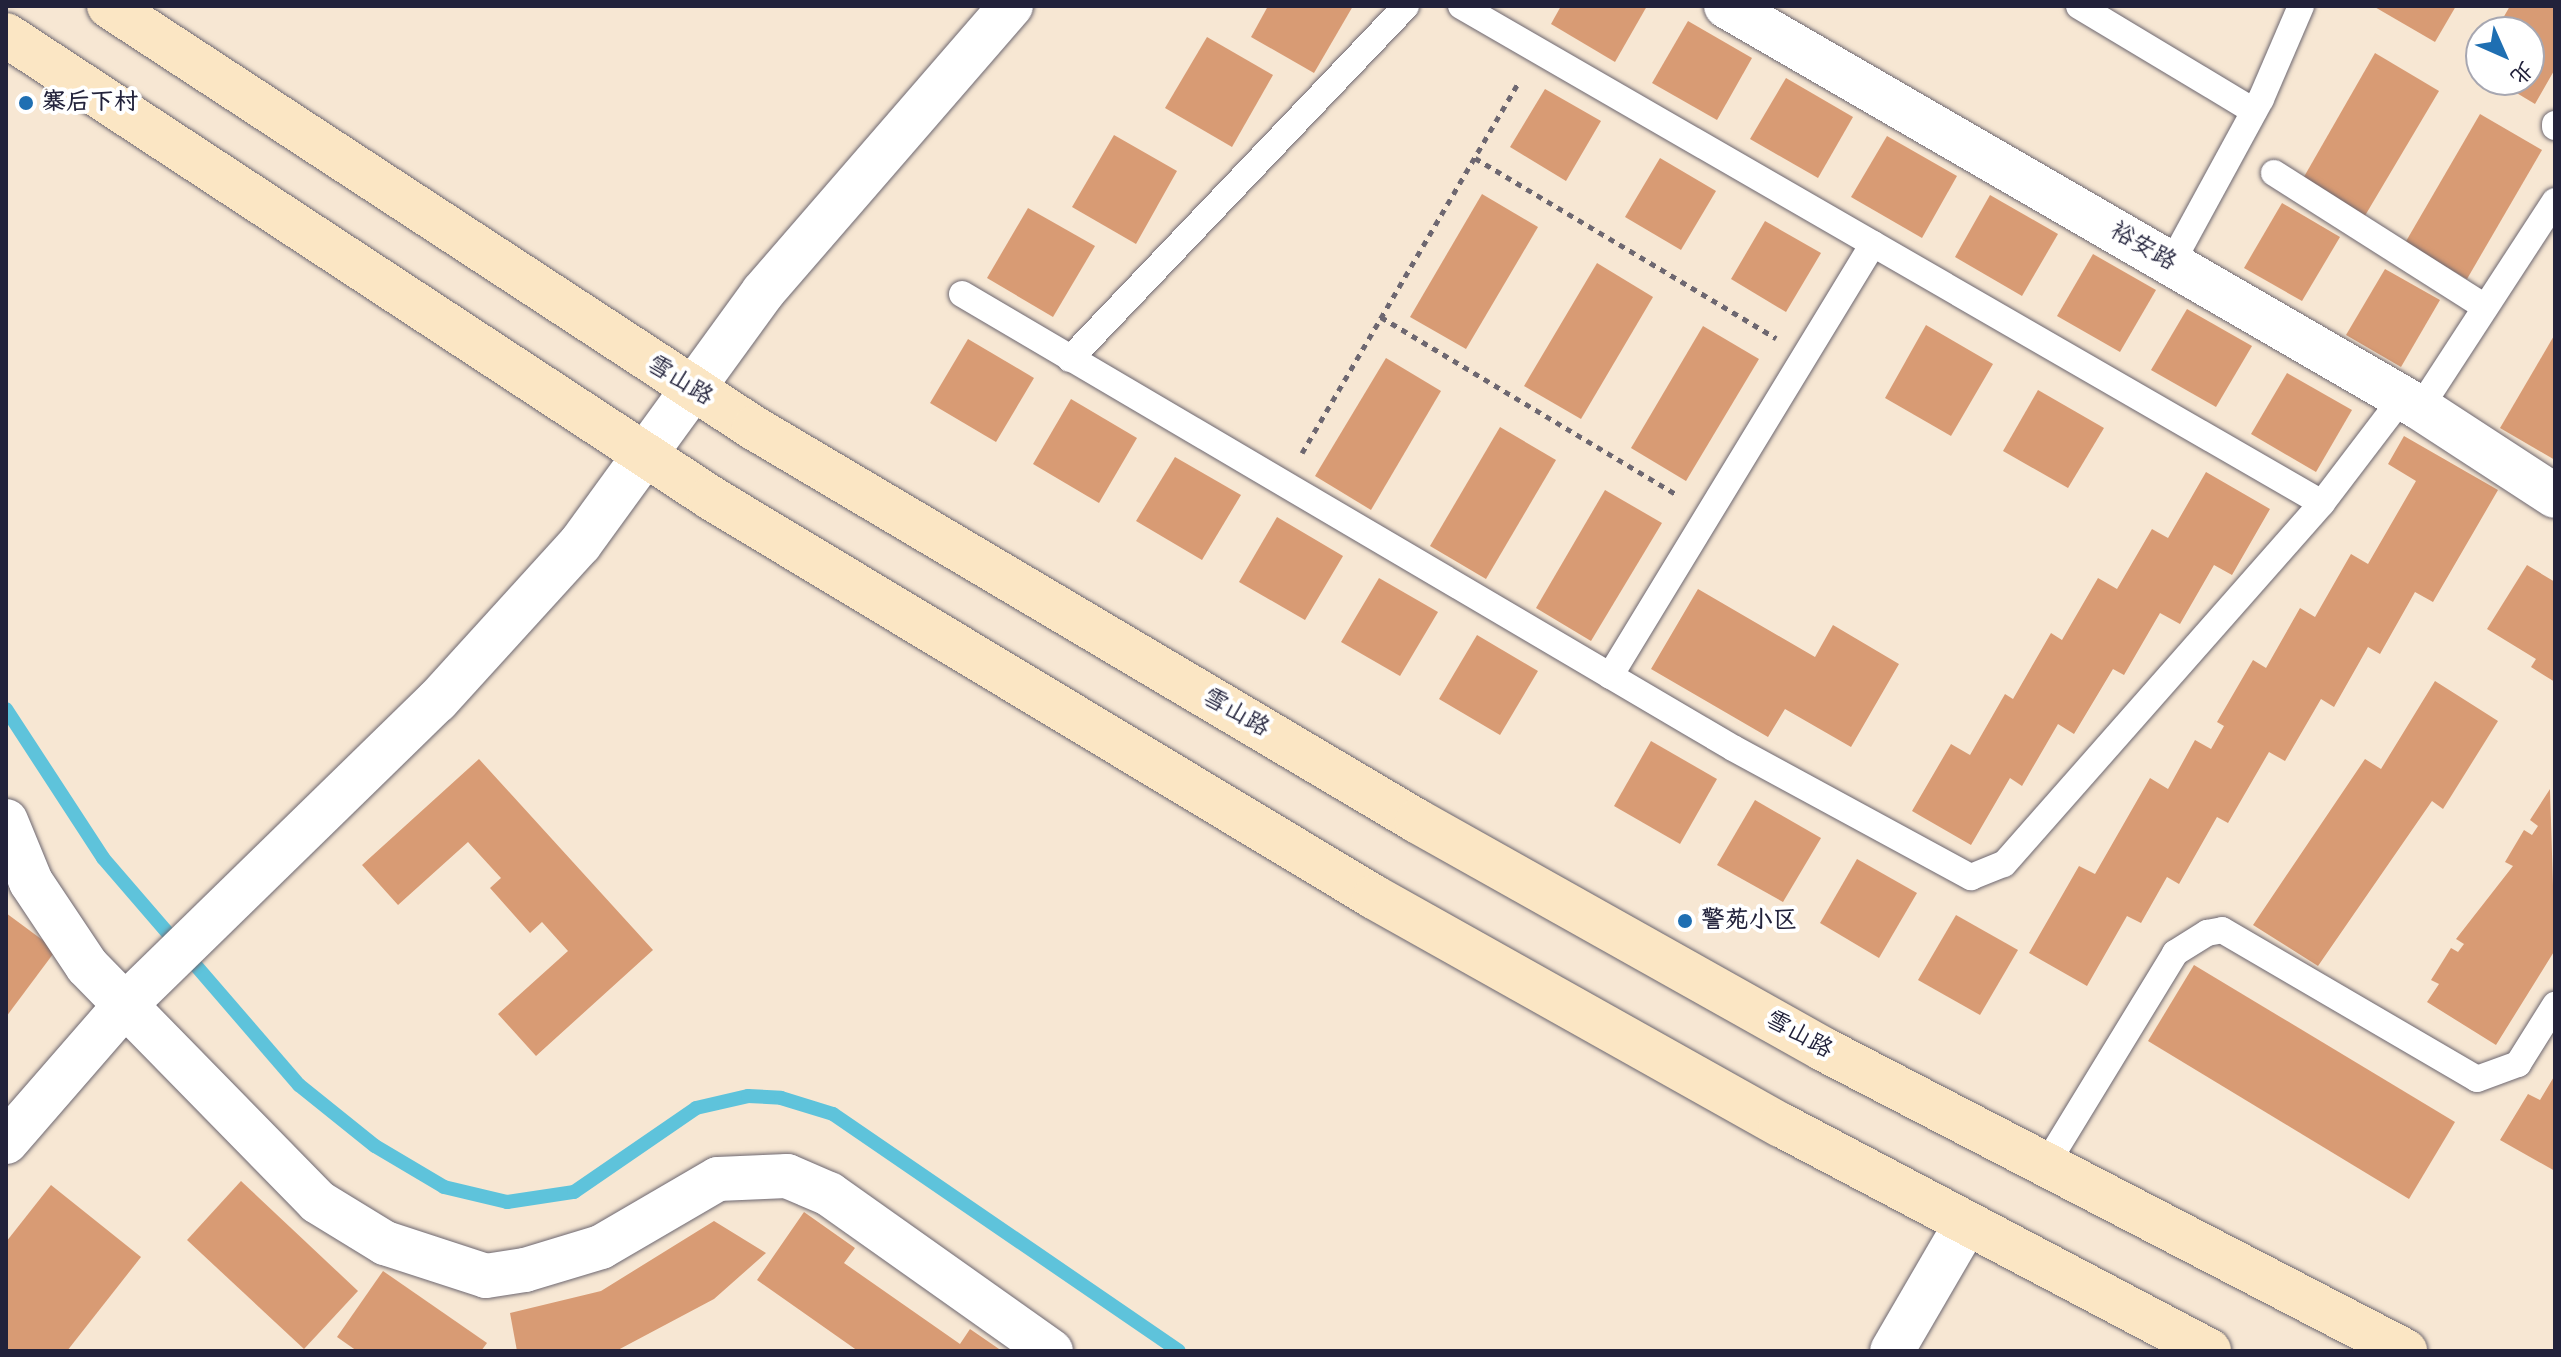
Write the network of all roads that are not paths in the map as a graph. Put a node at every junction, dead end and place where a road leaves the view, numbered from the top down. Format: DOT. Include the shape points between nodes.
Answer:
graph roads {
  1 [pos="109,6"];
  2 [pos="1011,6"];
  3 [pos="1406,6"];
  4 [pos="1461,6"];
  5 [pos="1726,6"];
  6 [pos="2079,6"];
  7 [pos="2301,6"];
  8 [pos="6,35"];
  9 [pos="2254,111"];
  10 [pos="2274,173"];
  11 [pos="2555,201"];
  12 [pos="1873,244"];
  13 [pos="2171,264"];
  14 [pos="962,294"];
  15 [pos="2485,307"];
  16 [pos="1070,359"];
  17 [pos="693,388"];
  18 [pos="2411,403"];
  19 [pos="644,455"];
  20 [pos="2555,496"];
  21 [pos="2322,503"];
  22 [pos="1610,676"];
  23 [pos="6,821"];
  24 [pos="125,1005"];
  25 [pos="2555,1005"];
  26 [pos="6,1142"];
  27 [pos="2044,1168"];
  28 [pos="1966,1224"];
  29 [pos="1051,1351"];
  30 [pos="1892,1351"];
  31 [pos="2209,1351"];
  32 [pos="2405,1351"];
  1 -- 17 [label="main road, 雪山路"];
  2 -- 17 [label="street" via="763,292"];
  3 -- 16 [label="lane"];
  4 -- 12 [label="lane"];
  5 -- 13 [label="street, 裕安路"];
  6 -- 9 [label="lane"];
  7 -- 9 [label="lane"];
  8 -- 19 [label="main road"];
  9 -- 13 [label="lane"];
  10 -- 15 [label="lane"];
  11 -- 15 [label="lane"];
  12 -- 21 [label="lane"];
  12 -- 22 [label="lane"];
  13 -- 18 [label="street, 裕安路"];
  14 -- 16 [label="lane"];
  15 -- 18 [label="lane"];
  16 -- 22 [label="lane"];
  17 -- 19 [label="street"];
  17 -- 27 [label="main road, 雪山路" via="1417,821"];
  18 -- 20 [label="street, 裕安路"];
  18 -- 21 [label="lane"];
  19 -- 24 [label="street" via="580,544 437,701"];
  19 -- 28 [label="main road" via="1374,897"];
  21 -- 22 [label="lane" via="2004,864 1985,875 1957,875"];
  23 -- 24 [label="street" via="55,923"];
  24 -- 26 [label="street"];
  24 -- 29 [label="street" via="318,1202 435,1263 486,1276 525,1270 601,1247 718,1179 787,1176 829,1194"];
  25 -- 27 [label="lane" via="2518,1064 2477,1079 2222,930 2207,933 2175,953"];
  27 -- 32 [label="main road, 雪山路"];
  28 -- 30 [label="street"];
  28 -- 31 [label="main road"];
}
